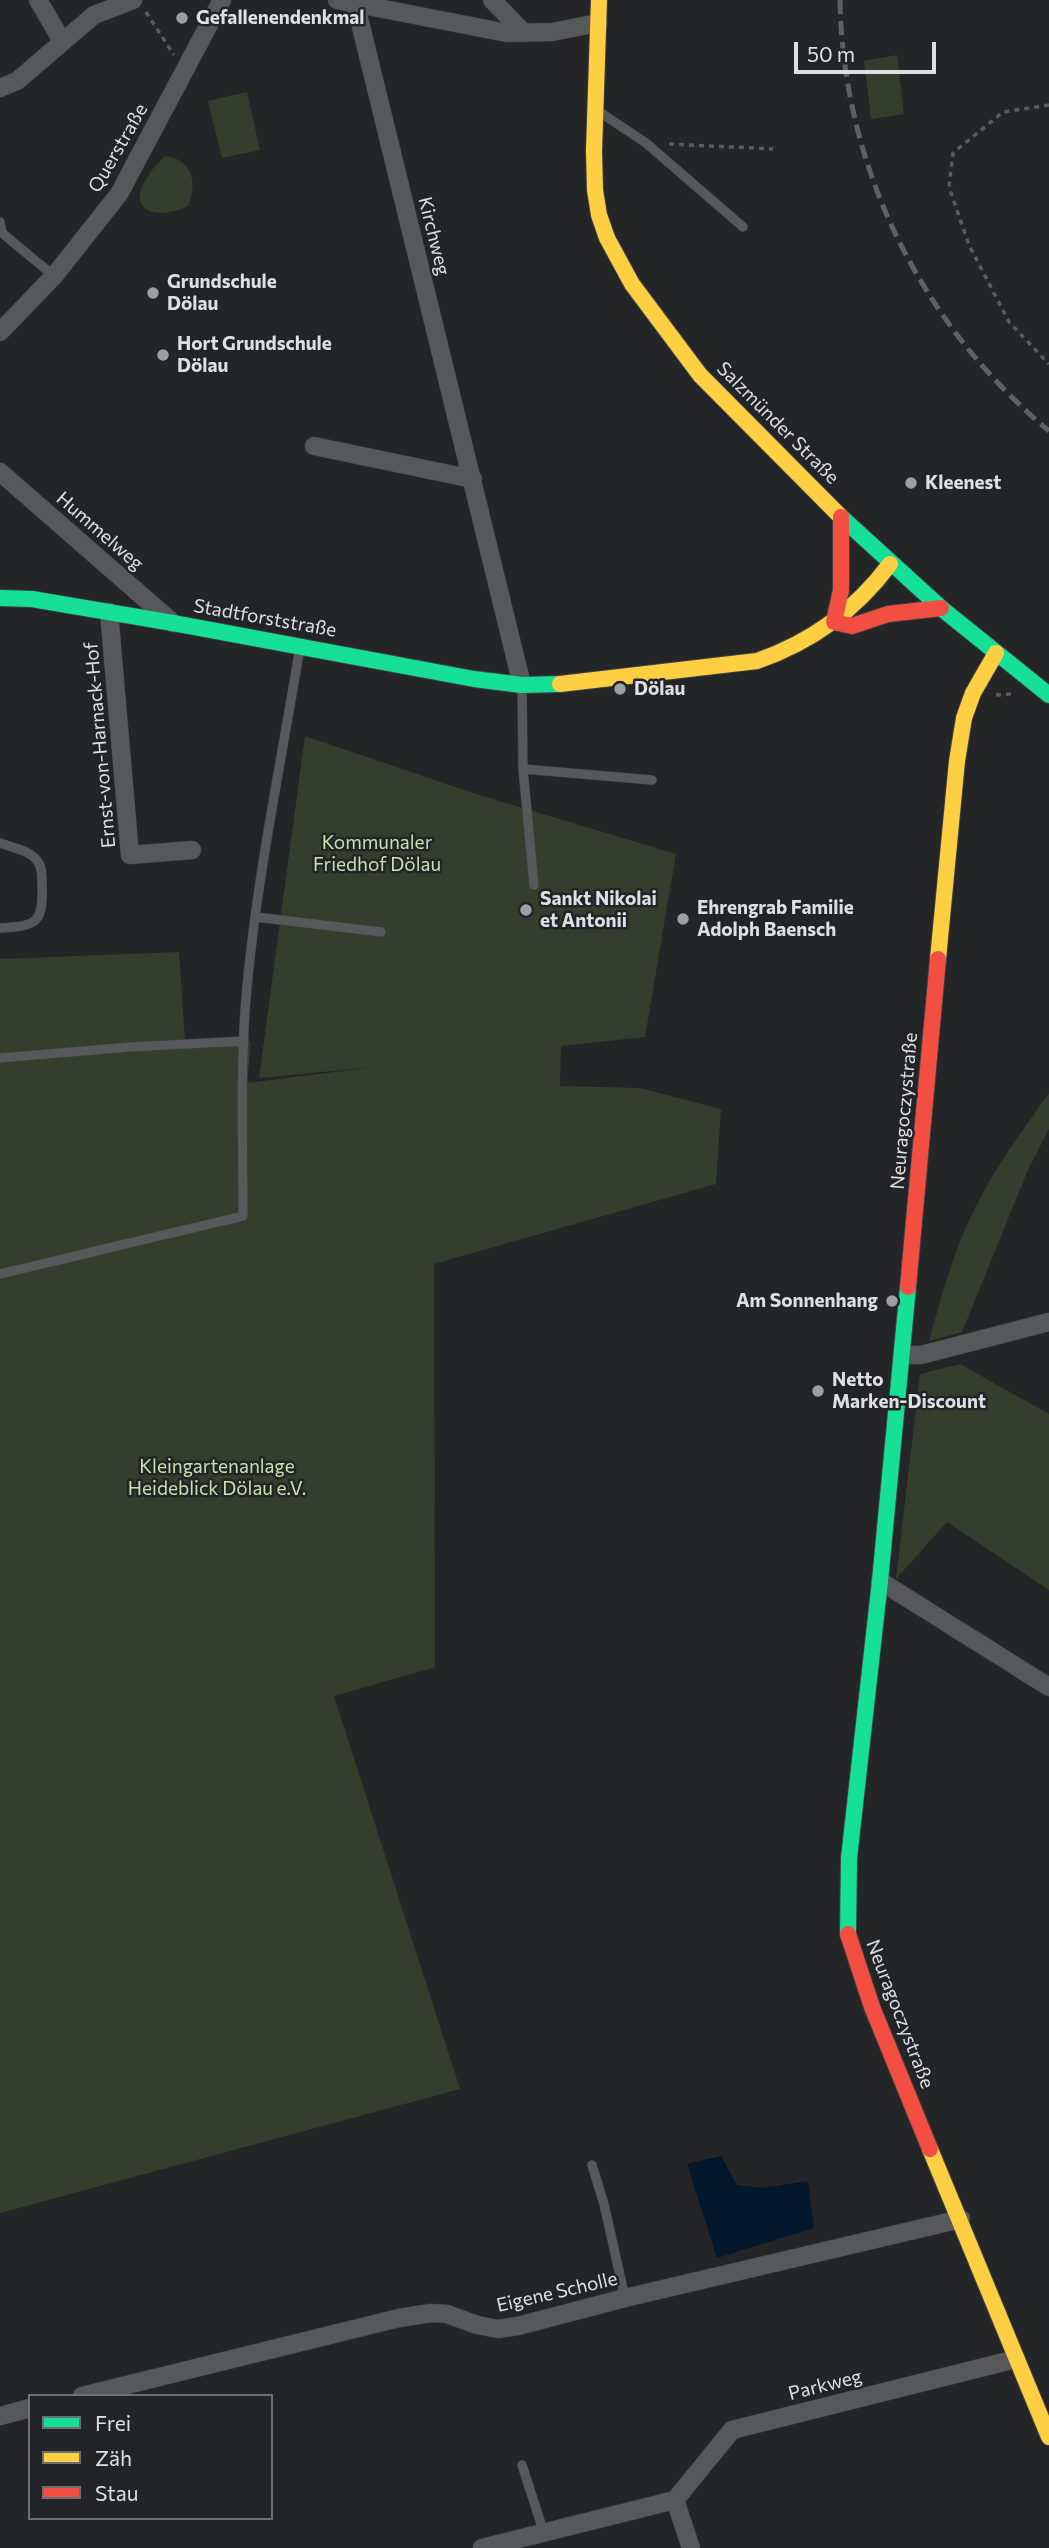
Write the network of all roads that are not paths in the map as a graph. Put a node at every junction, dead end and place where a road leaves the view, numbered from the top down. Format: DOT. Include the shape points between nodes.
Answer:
graph roads {
  1 [pos="38,0"];
  2 [pos="222,0"];
  3 [pos="492,0"];
  4 [pos="599,0"];
  5 [pos="346,1"];
  6 [pos="139,5"];
  7 [pos="598,23"];
  8 [pos="524,33"];
  9 [pos="62,41"];
  10 [pos="0,88"];
  11 [pos="596,110"];
  12 [pos="0,222"];
  13 [pos="743,227"];
  14 [pos="54,275"];
  15 [pos="0,332"];
  16 [pos="314,446"];
  17 [pos="0,472"];
  18 [pos="473,480"];
  19 [pos="841,517"];
  20 [pos="890,564"];
  21 [pos="0,598"];
  22 [pos="940,608"];
  23 [pos="109,612"];
  24 [pos="834,622"];
  25 [pos="173,623"];
  26 [pos="300,646"];
  27 [pos="996,653"];
  28 [pos="522,685"];
  29 [pos="1049,695"];
  30 [pos="523,769"];
  31 [pos="652,780"];
  32 [pos="0,843"];
  33 [pos="192,850"];
  34 [pos="534,885"];
  35 [pos="256,917"];
  36 [pos="0,928"];
  37 [pos="381,932"];
  38 [pos="244,1041"];
  39 [pos="0,1058"];
  40 [pos="0,1274"];
  41 [pos="1049,1322"];
  42 [pos="902,1355"];
  43 [pos="880,1581"];
  44 [pos="1049,1687"];
  45 [pos="592,2165"];
  46 [pos="961,2219"];
  47 [pos="625,2298"];
  48 [pos="1016,2359"];
  49 [pos="90,2394"];
  50 [pos="28,2409"];
  51 [pos="0,2416"];
  52 [pos="1049,2438"];
  53 [pos="522,2465"];
  54 [pos="675,2500"];
  55 [pos="544,2533"];
  56 [pos="482,2548"];
  57 [pos="691,2548"];
  1 -- 9 [label="street"];
  2 -- 14 [label="street, Querstraße" via="119,194"];
  3 -- 8 [label="street"];
  4 -- 7 [label="main road, Salzmünder Straße"];
  5 -- 8 [label="street"];
  5 -- 18 [label="street, Kirchweg"];
  6 -- 9 [label="street" via="93,15"];
  7 -- 8 [label="street"];
  7 -- 11 [label="main road, Salzmünder Straße"];
  9 -- 10 [label="street" via="17,81"];
  11 -- 13 [label="lane" via="646,143"];
  11 -- 19 [label="main road, Salzmünder Straße" via="599,215 632,284 700,375"];
  12 -- 14 [label="lane" via="2,233"];
  14 -- 15 [label="street, Querstraße"];
  16 -- 18 [label="street"];
  17 -- 25 [label="street, Hummelweg"];
  18 -- 28 [label="street, Kirchweg"];
  19 -- 20 [label="main road, Salzmünder Straße"];
  19 -- 24 [label="main road" via="841,590"];
  20 -- 22 [label="main road, Salzmünder Straße"];
  20 -- 24 [label="main road, Stadtforststraße" via="878,583"];
  21 -- 23 [label="main road, Stadtforststraße"];
  22 -- 24 [label="main road" via="895,613 852,626"];
  22 -- 27 [label="main road, Salzmünder Straße"];
  23 -- 25 [label="main road, Stadtforststraße"];
  23 -- 33 [label="street, Ernst-von-Harnack-Hof" via="130,855"];
  24 -- 28 [label="main road, Stadtforststraße" via="801,645 757,661"];
  25 -- 26 [label="main road, Stadtforststraße"];
  26 -- 28 [label="main road, Stadtforststraße"];
  26 -- 35 [label="lane"];
  27 -- 29 [label="main road, Salzmünder Straße"];
  27 -- 42 [label="main road, Neuragoczystraße" via="964,718 957,761"];
  28 -- 30 [label="lane"];
  30 -- 31 [label="lane"];
  30 -- 34 [label="lane"];
  32 -- 36 [label="lane" via="34,857 40,866 43,907 25,927"];
  35 -- 37 [label="lane"];
  35 -- 38 [label="lane"];
  38 -- 39 [label="lane"];
  38 -- 40 [label="lane" via="243,1216"];
  41 -- 42 [label="street" via="921,1355"];
  42 -- 43 [label="main road, Neuragoczystraße"];
  43 -- 44 [label="street"];
  43 -- 46 [label="main road, Neuragoczystraße" via="849,1858 848,1937 872,2007"];
  45 -- 47 [label="lane"];
  46 -- 47 [label="street, Eigene Scholle"];
  46 -- 48 [label="main road, Neuragoczystraße"];
  47 -- 49 [label="street, Eigene Scholle" via="498,2329 447,2314 399,2318"];
  48 -- 52 [label="main road, Neuragoczystraße"];
  48 -- 54 [label="street, Parkweg" via="732,2430"];
  50 -- 51 [label="street"];
  53 -- 55 [label="lane"];
  54 -- 55 [label="street"];
  54 -- 57 [label="street"];
  55 -- 56 [label="street"];
}
